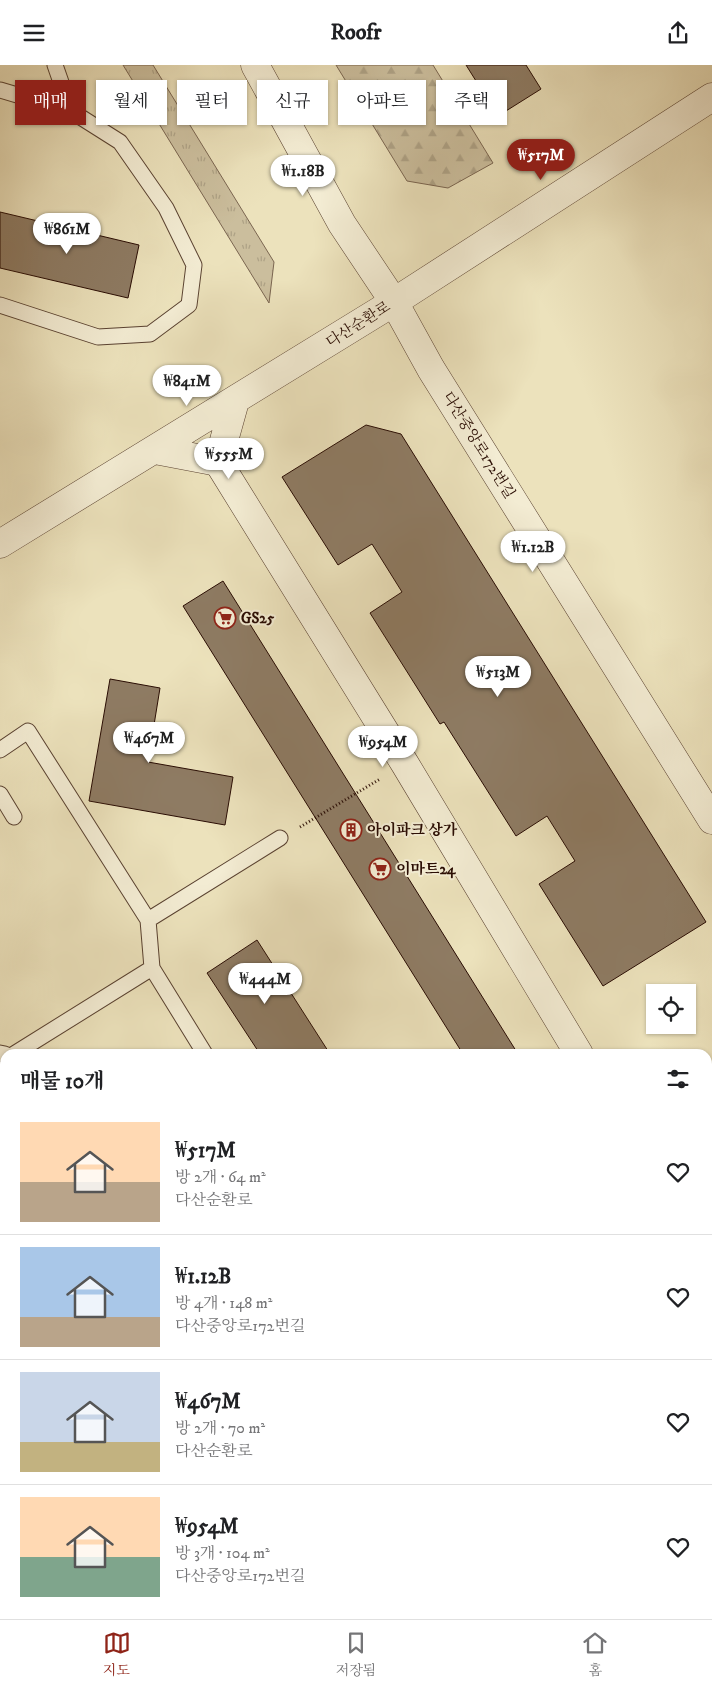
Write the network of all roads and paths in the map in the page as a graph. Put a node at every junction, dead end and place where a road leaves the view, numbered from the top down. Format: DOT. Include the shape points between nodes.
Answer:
graph roads {
  1 [pos="55,65"];
  2 [pos="255,65"];
  3 [pos="60,80"];
  4 [pos="0,90"];
  5 [pos="15,94"];
  6 [pos="712,97"];
  7 [pos="86,120"];
  8 [pos="394,302"];
  9 [pos="0,305"];
  10 [pos="235,401"];
  11 [pos="155,450"];
  12 [pos="218,462"];
  13 [pos="0,544"];
  14 [pos="0,750"];
  15 [pos="405,764"];
  16 [pos="0,794"];
  17 [pos="14,817"];
  18 [pos="712,820"];
  19 [pos="280,839"];
  20 [pos="148,920"];
  21 [pos="152,968"];
  22 [pos="22,1049"];
  23 [pos="202,1049"];
  24 [pos="577,1049"];
  1 -- 3 [label="lane"];
  2 -- 8 [label="street, 다산중앙로172번길" via="342,224"];
  4 -- 5 [label="lane"];
  6 -- 8 [label="street, 다산순환로"];
  7 -- 9 [label="lane" via="120,142 166,208 194,265 189,305 150,333 98,337"];
  8 -- 10 [label="street, 다산순환로"];
  8 -- 18 [label="street, 다산중앙로172번길" via="431,369"];
  10 -- 11 [label="street, 다산순환로"];
  10 -- 12 [label="street"];
  11 -- 12 [label="street"];
  11 -- 13 [label="street, 다산순환로"];
  12 -- 15 [label="street"];
  14 -- 20 [label="lane" via="28,731"];
  15 -- 19 [label="path"];
  15 -- 24 [label="street"];
  16 -- 17 [label="lane"];
  19 -- 20 [label="lane"];
  20 -- 21 [label="lane"];
  21 -- 22 [label="lane"];
  21 -- 23 [label="lane"];
}
